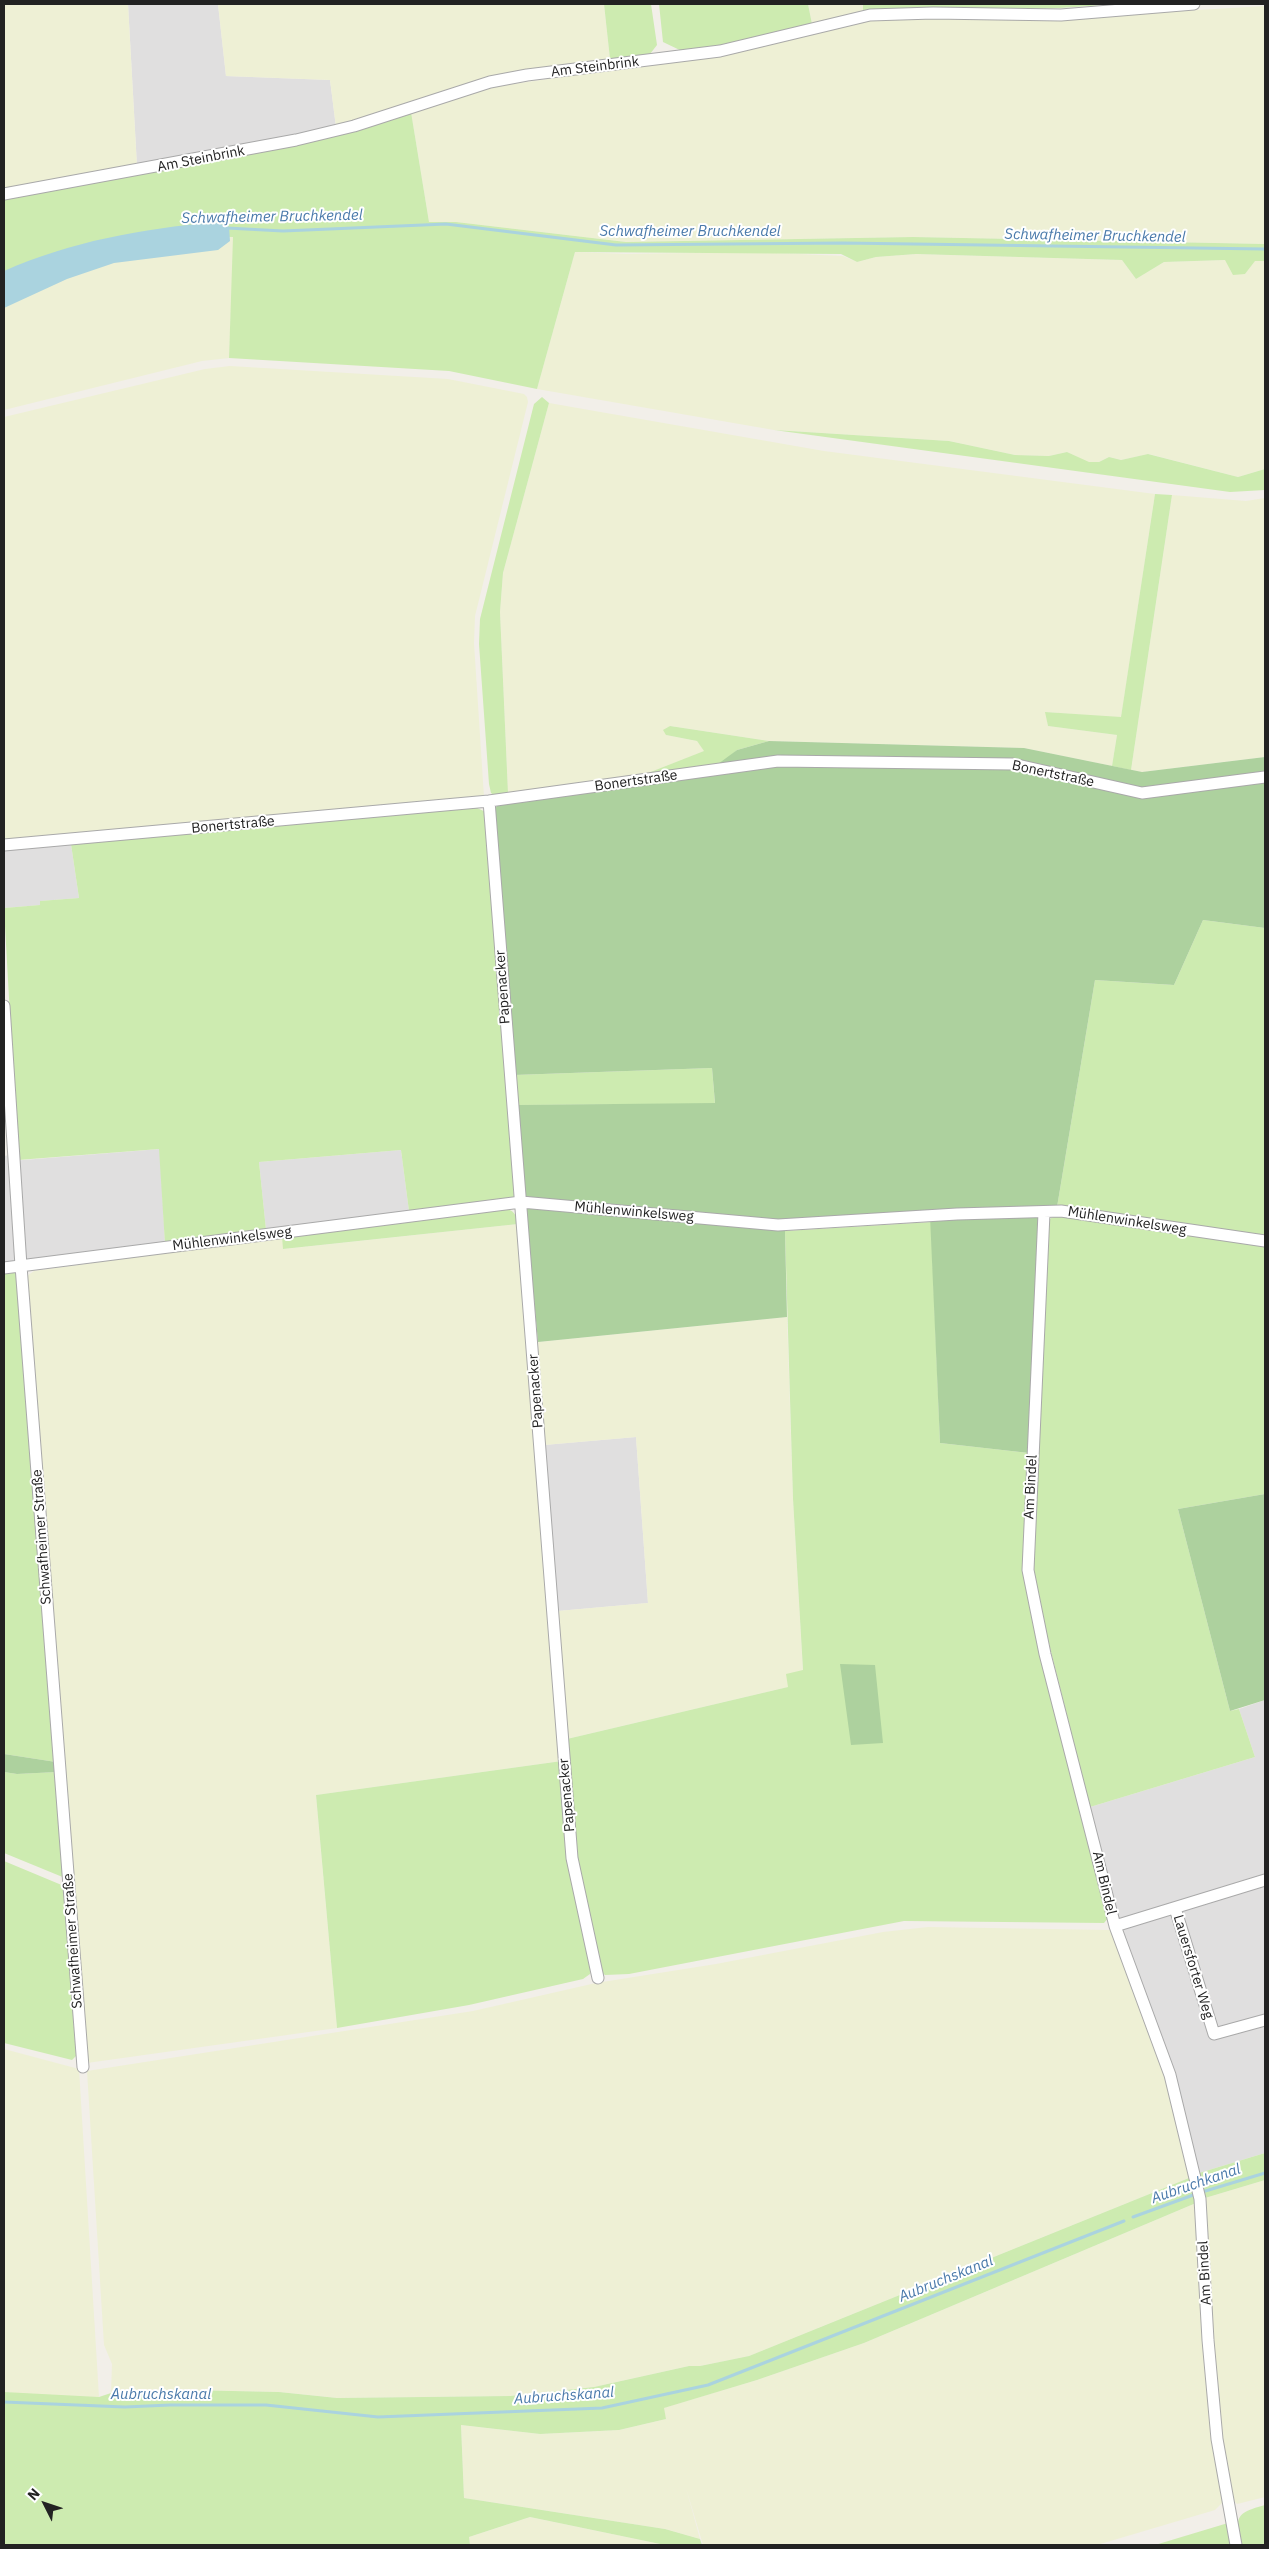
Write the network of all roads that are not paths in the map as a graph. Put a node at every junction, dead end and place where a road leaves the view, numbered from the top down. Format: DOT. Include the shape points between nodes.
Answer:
graph roads {
  1 [pos="1194,4"];
  2 [pos="4,194"];
  3 [pos="1265,777"];
  4 [pos="489,801"];
  5 [pos="4,845"];
  6 [pos="4,1006"];
  7 [pos="521,1202"];
  8 [pos="1044,1213"];
  9 [pos="1265,1241"];
  10 [pos="21,1266"];
  11 [pos="4,1268"];
  12 [pos="1265,1880"];
  13 [pos="1175,1908"];
  14 [pos="1115,1926"];
  15 [pos="598,1978"];
  16 [pos="1265,2020"];
  17 [pos="83,2068"];
  18 [pos="1236,2545"];
  1 -- 2 [label="street, Am Steinbrink" via="1061,15 870,15 720,51 490,82 354,126 296,140"];
  3 -- 4 [label="street, Bonertstraße" via="1142,793 1013,764 778,761"];
  4 -- 5 [label="street, Bonertstraße"];
  4 -- 7 [label="street, Papenacker"];
  6 -- 10 [label="street, Schwafheimer Straße"];
  7 -- 8 [label="street, Mühlenwinkelsweg" via="778,1225 957,1214"];
  7 -- 10 [label="street, Mühlenwinkelsweg"];
  7 -- 15 [label="street, Papenacker" via="572,1858"];
  8 -- 9 [label="street, Mühlenwinkelsweg" via="1061,1211"];
  8 -- 14 [label="street, Am Bindel" via="1028,1570 1045,1654"];
  10 -- 11 [label="street, Mühlenwinkelsweg"];
  10 -- 17 [label="street, Schwafheimer Straße"];
  12 -- 13 [label="street"];
  13 -- 14 [label="street"];
  13 -- 16 [label="street, Lauersforter Weg" via="1214,2034"];
  14 -- 18 [label="street, Am Bindel" via="1170,2075 1200,2198 1217,2439"];
}
